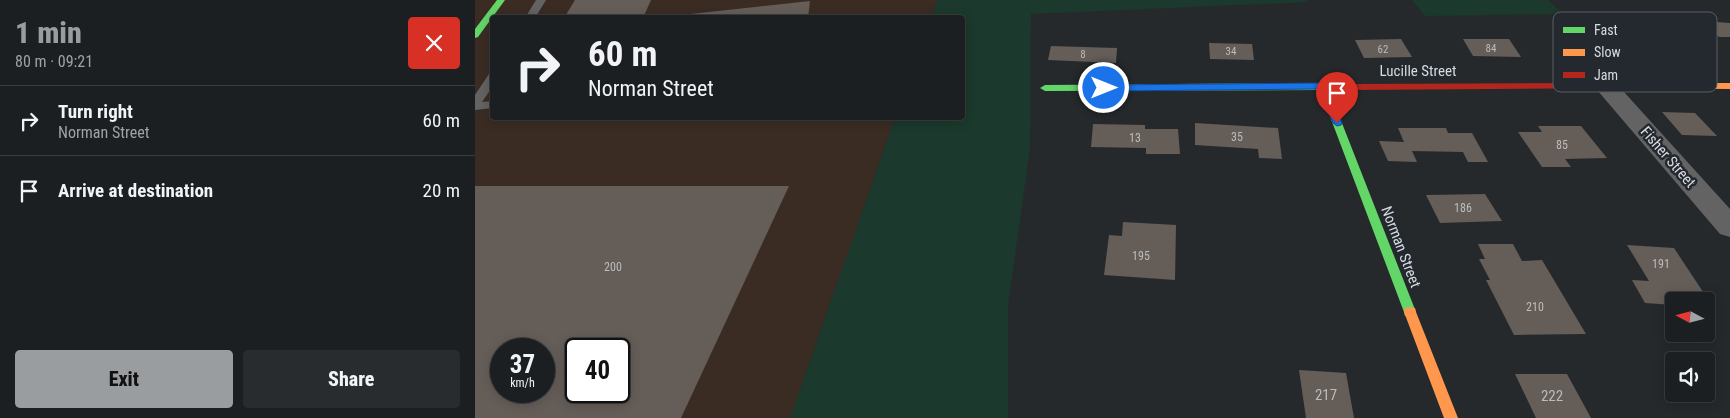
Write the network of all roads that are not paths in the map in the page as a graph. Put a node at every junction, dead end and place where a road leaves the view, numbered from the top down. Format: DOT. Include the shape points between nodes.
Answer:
graph roads {
  1 [pos="501,0"];
  2 [pos="541,0"];
  3 [pos="531,15"];
  4 [pos="475,35"];
  5 [pos="490,81"];
  6 [pos="1323,86"];
  7 [pos="1553,86"];
  8 [pos="1717,86"];
  9 [pos="1730,86"];
  10 [pos="1045,88"];
  11 [pos="1611,92"];
  12 [pos="490,104"];
  13 [pos="475,105"];
  14 [pos="1730,227"];
  15 [pos="1451,418"];
  1 -- 4 [label="street"];
  2 -- 3 [label="lane"];
  5 -- 13 [label="lane"];
  6 -- 7 [label="street, Lucille Street"];
  6 -- 10 [label="street, Lucille Street"];
  6 -- 15 [label="street, Norman Street"];
  8 -- 9 [label="street, Lucille Street"];
  11 -- 14 [label="street, Fisher Street"];
  12 -- 13 [label="lane"];
}
